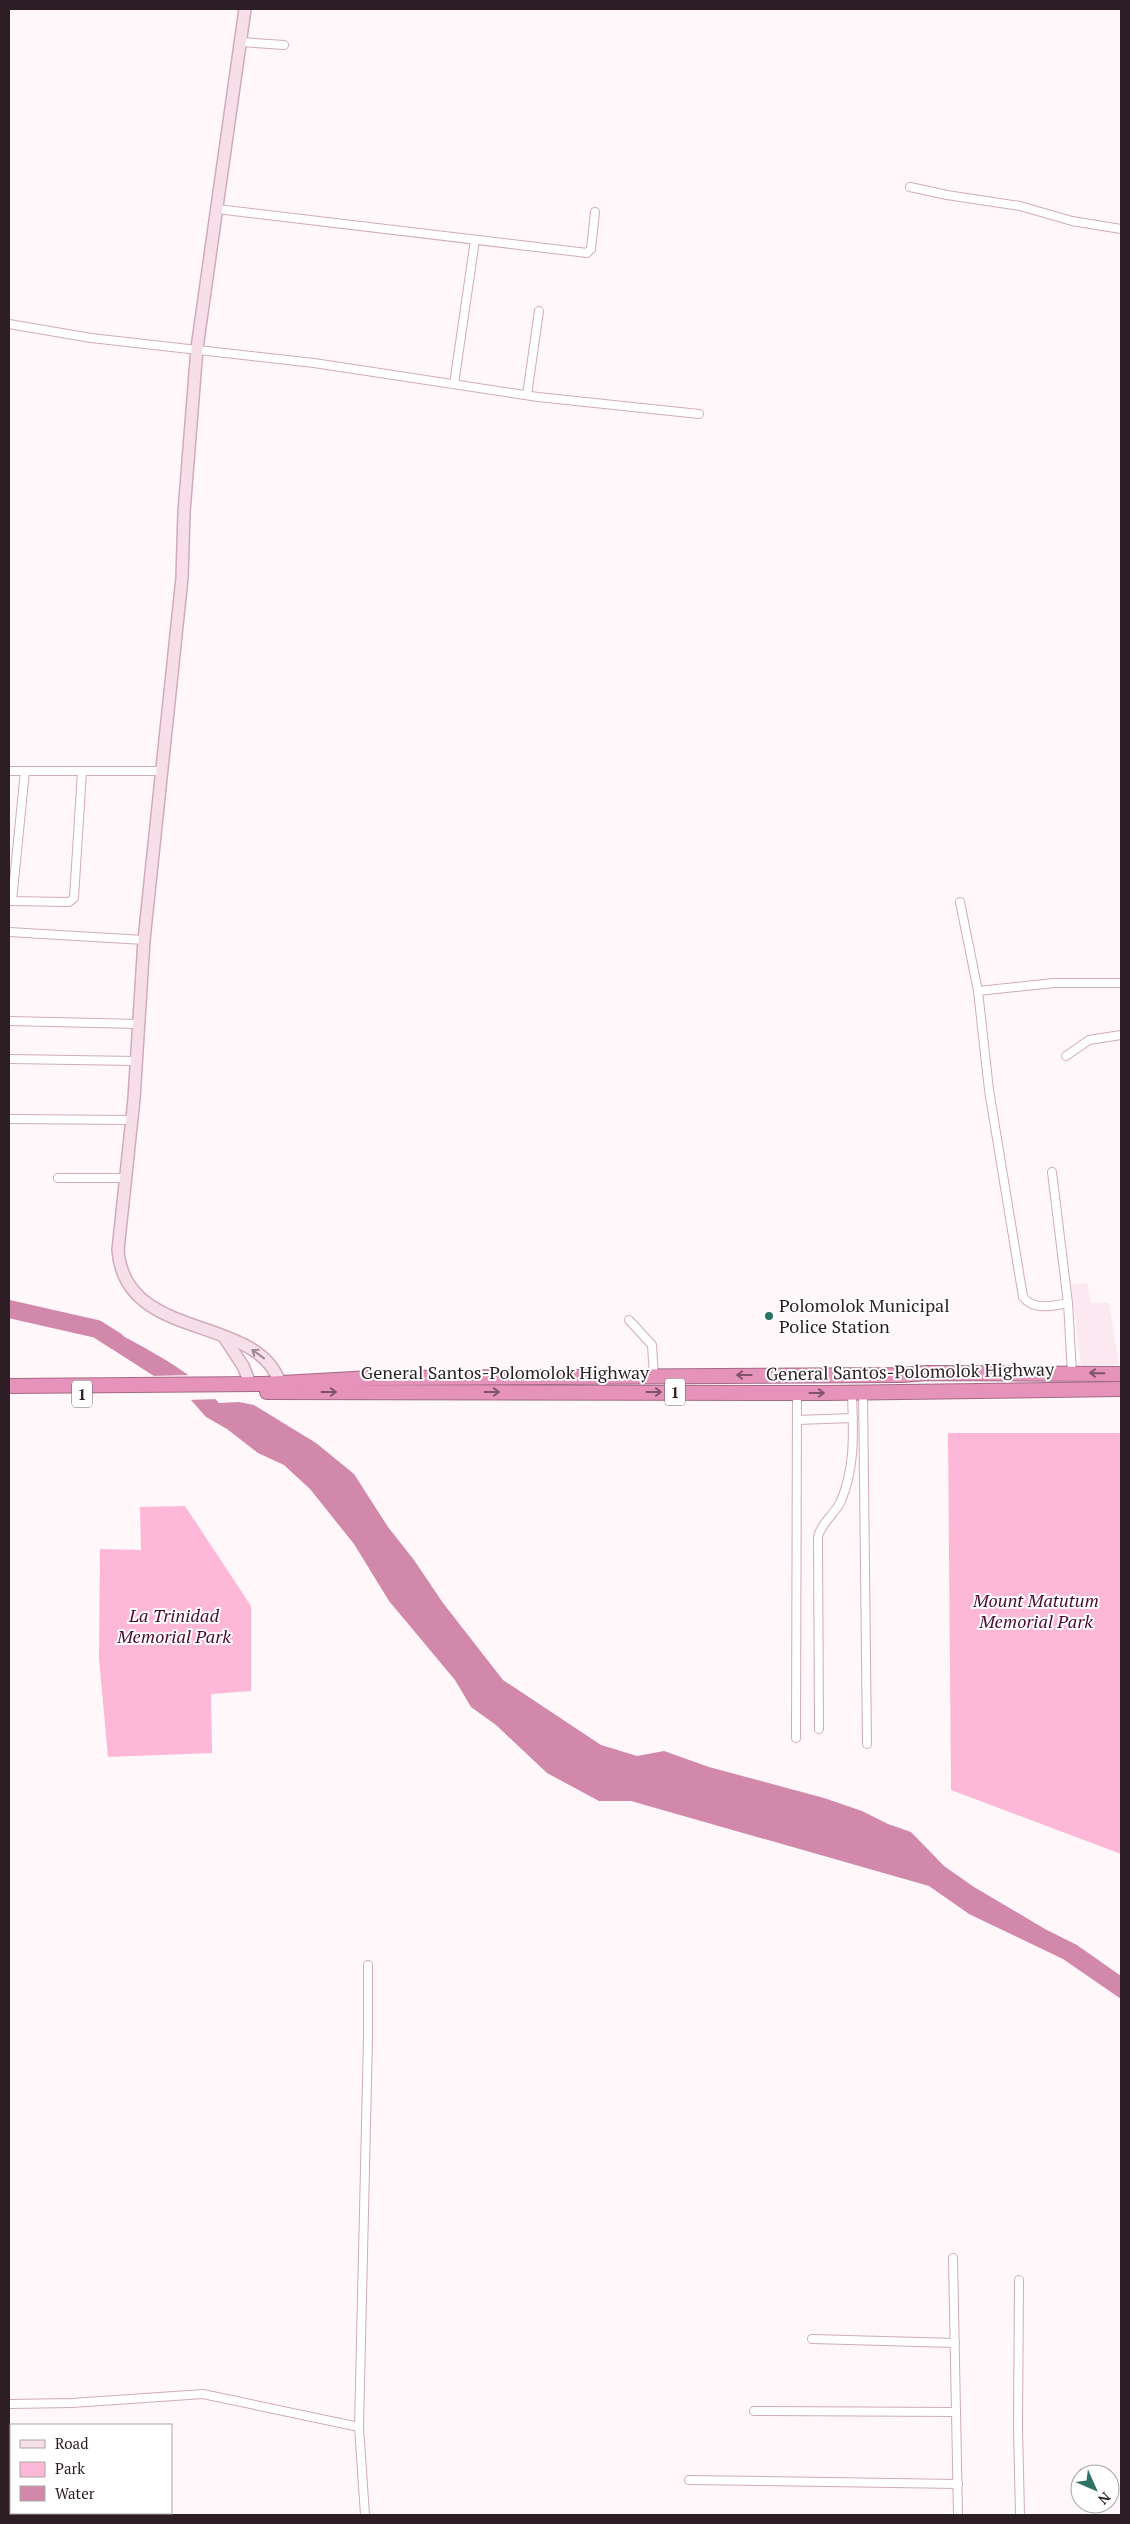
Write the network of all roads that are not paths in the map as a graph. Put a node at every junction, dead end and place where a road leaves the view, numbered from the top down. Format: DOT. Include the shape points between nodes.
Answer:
graph roads {
  1 [pos="245,9"];
  2 [pos="241,42"];
  3 [pos="284,45"];
  4 [pos="910,187"];
  5 [pos="217,209"];
  6 [pos="595,212"];
  7 [pos="1121,229"];
  8 [pos="475,240"];
  9 [pos="539,310"];
  10 [pos="9,324"];
  11 [pos="197,348"];
  12 [pos="454,384"];
  13 [pos="527,395"];
  14 [pos="699,414"];
  15 [pos="9,771"];
  16 [pos="25,771"];
  17 [pos="82,771"];
  18 [pos="162,771"];
  19 [pos="11,901"];
  20 [pos="960,902"];
  21 [pos="9,932"];
  22 [pos="144,940"];
  23 [pos="1121,983"];
  24 [pos="978,991"];
  25 [pos="9,1021"];
  26 [pos="139,1024"];
  27 [pos="1121,1035"];
  28 [pos="1066,1056"];
  29 [pos="9,1059"];
  30 [pos="136,1061"];
  31 [pos="9,1120"];
  32 [pos="131,1120"];
  33 [pos="1052,1172"];
  34 [pos="58,1178"];
  35 [pos="126,1178"];
  36 [pos="1068,1303"];
  37 [pos="629,1320"];
  38 [pos="224,1337"];
  39 [pos="1072,1373"];
  40 [pos="1121,1374"];
  41 [pos="654,1376"];
  42 [pos="250,1383"];
  43 [pos="280,1383"];
  44 [pos="9,1386"];
  45 [pos="223,1388"];
  46 [pos="149,1389"];
  47 [pos="1121,1389"];
  48 [pos="857,1392"];
  49 [pos="797,1393"];
  50 [pos="9,1394"];
  51 [pos="853,1418"];
  52 [pos="797,1420"];
  53 [pos="819,1729"];
  54 [pos="796,1738"];
  55 [pos="868,1744"];
  56 [pos="368,1965"];
  57 [pos="953,2258"];
  58 [pos="1019,2280"];
  59 [pos="812,2339"];
  60 [pos="955,2342"];
  61 [pos="9,2405"];
  62 [pos="754,2411"];
  63 [pos="956,2412"];
  64 [pos="360,2427"];
  65 [pos="689,2480"];
  66 [pos="958,2484"];
  67 [pos="365,2515"];
  68 [pos="958,2515"];
  69 [pos="1020,2515"];
  1 -- 2 [label="street"];
  2 -- 3 [label="street"];
  2 -- 5 [label="street"];
  4 -- 7 [label="street" via="1020,206"];
  5 -- 8 [label="street"];
  5 -- 11 [label="street"];
  6 -- 8 [label="street" via="591,249 587,254"];
  8 -- 12 [label="street"];
  9 -- 13 [label="street"];
  10 -- 11 [label="street" via="91,338"];
  11 -- 12 [label="street"];
  11 -- 18 [label="street" via="182,578"];
  12 -- 13 [label="street"];
  13 -- 14 [label="street"];
  15 -- 16 [label="street"];
  16 -- 17 [label="street"];
  16 -- 19 [label="street"];
  17 -- 18 [label="street"];
  17 -- 19 [label="street" via="74,898 69,902"];
  18 -- 22 [label="street"];
  20 -- 24 [label="street"];
  21 -- 22 [label="street"];
  22 -- 26 [label="street"];
  23 -- 24 [label="street" via="1054,983"];
  24 -- 36 [label="street" via="988,1090 1022,1294 1028,1303 1038,1306"];
  25 -- 26 [label="street"];
  26 -- 30 [label="street"];
  27 -- 28 [label="street" via="1089,1040"];
  29 -- 30 [label="street"];
  30 -- 32 [label="street"];
  31 -- 32 [label="street"];
  32 -- 35 [label="street"];
  33 -- 36 [label="street"];
  34 -- 35 [label="street"];
  35 -- 38 [label="street" via="118,1250 128,1282 142,1299 164,1315"];
  36 -- 39 [label="street"];
  37 -- 41 [label="street" via="652,1345"];
  38 -- 42 [label="street"];
  43 -- 38 [label="street, one-way" via="273,1368 260,1354"];
  40 -- 39 [label="highway, 1, one-way"];
  39 -- 41 [label="highway, 1, one-way"];
  41 -- 43 [label="highway, 1" via="371,1378"];
  42 -- 43 [label="highway, 1"];
  42 -- 45 [label="highway, 1"];
  44 -- 46 [label="highway, 1"];
  45 -- 46 [label="highway, 1"];
  45 -- 49 [label="highway, General Santos-Polomolok Highway / 1, one-way"];
  46 -- 50 [label="highway, 1"];
  47 -- 48 [label="highway, General Santos-Polomolok Highway / 1"];
  49 -- 48 [label="highway, General Santos-Polomolok Highway / 1, one-way"];
  48 -- 51 [label="street"];
  48 -- 55 [label="street"];
  49 -- 52 [label="street"];
  51 -- 52 [label="street"];
  51 -- 53 [label="street" via="851,1472 838,1507 819,1530 818,1537"];
  52 -- 54 [label="street"];
  56 -- 64 [label="street"];
  57 -- 60 [label="street"];
  58 -- 69 [label="street"];
  59 -- 60 [label="street"];
  60 -- 63 [label="street"];
  61 -- 64 [label="street" via="203,2394"];
  62 -- 63 [label="street"];
  63 -- 66 [label="street"];
  64 -- 67 [label="street"];
  65 -- 66 [label="street"];
  66 -- 68 [label="street"];
}
